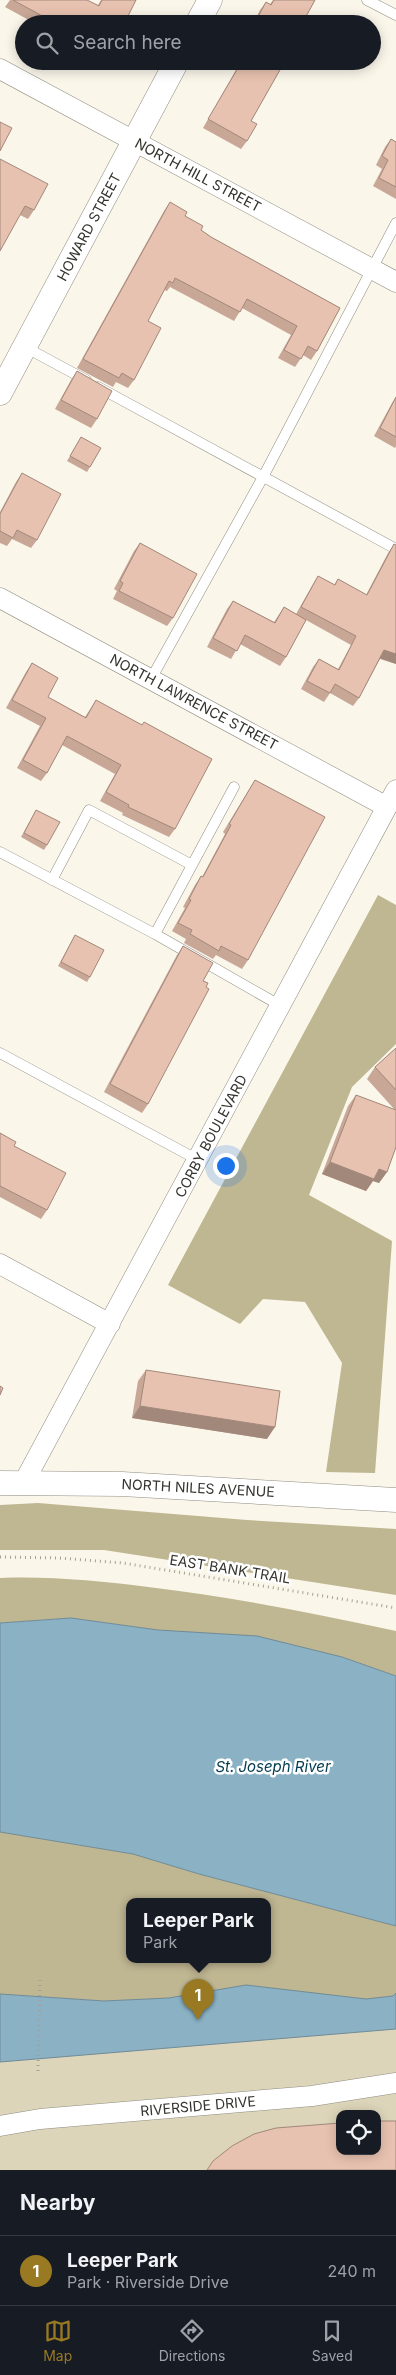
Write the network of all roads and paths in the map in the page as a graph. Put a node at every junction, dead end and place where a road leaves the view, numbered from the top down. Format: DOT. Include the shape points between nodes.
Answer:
graph roads {
  1 [pos="210,0"];
  2 [pos="366,0"];
  3 [pos="202,15"];
  4 [pos="396,15"];
  5 [pos="0,69"];
  6 [pos="172,70"];
  7 [pos="134,141"];
  8 [pos="396,223"];
  9 [pos="372,269"];
  10 [pos="396,282"];
  11 [pos="25,347"];
  12 [pos="0,393"];
  13 [pos="263,477"];
  14 [pos="396,549"];
  15 [pos="0,598"];
  16 [pos="151,679"];
  17 [pos="234,787"];
  18 [pos="391,798"];
  19 [pos="0,852"];
  20 [pos="192,865"];
  21 [pos="52,880"];
  22 [pos="155,934"];
  23 [pos="281,1006"];
  24 [pos="0,1053"];
  25 [pos="198,1160"];
  26 [pos="0,1264"];
  27 [pos="110,1324"];
  28 [pos="24,1482"];
  29 [pos="0,1483"];
  30 [pos="396,1500"];
  31 [pos="0,1557"];
  32 [pos="396,1608"];
  33 [pos="40,1980"];
  34 [pos="38,2071"];
  35 [pos="396,2084"];
  36 [pos="0,2126"];
  1 -- 3 [label="street"];
  2 -- 4 [label="lane"];
  5 -- 7 [label="street, NORTH HILL STREET"];
  6 -- 7 [label="street, HOWARD STREET"];
  7 -- 9 [label="street, NORTH HILL STREET"];
  7 -- 11 [label="street, HOWARD STREET"];
  8 -- 9 [label="lane"];
  9 -- 10 [label="street, NORTH HILL STREET"];
  9 -- 13 [label="lane"];
  11 -- 12 [label="street, HOWARD STREET"];
  11 -- 13 [label="lane"];
  13 -- 14 [label="lane"];
  13 -- 16 [label="lane"];
  15 -- 16 [label="street, NORTH LAWRENCE STREET"];
  16 -- 18 [label="street, NORTH LAWRENCE STREET"];
  17 -- 20 [label="lane"];
  18 -- 23 [label="street, CORBY BOULEVARD"];
  19 -- 21 [label="lane"];
  20 -- 21 [label="lane" via="90,810"];
  20 -- 22 [label="lane"];
  21 -- 22 [label="lane"];
  22 -- 23 [label="lane"];
  23 -- 25 [label="street, CORBY BOULEVARD"];
  24 -- 25 [label="lane"];
  25 -- 27 [label="street, CORBY BOULEVARD"];
  26 -- 27 [label="street"];
  27 -- 28 [label="street, CORBY BOULEVARD"];
  28 -- 29 [label="street, NORTH NILES AVENUE"];
  28 -- 30 [label="street, NORTH NILES AVENUE" via="122,1484"];
  31 -- 32 [label="path, EAST BANK TRAIL" via="123,1564"];
  33 -- 34 [label="path"];
  35 -- 36 [label="street, RIVERSIDE DRIVE" via="312,2096 40,2119"];
}
